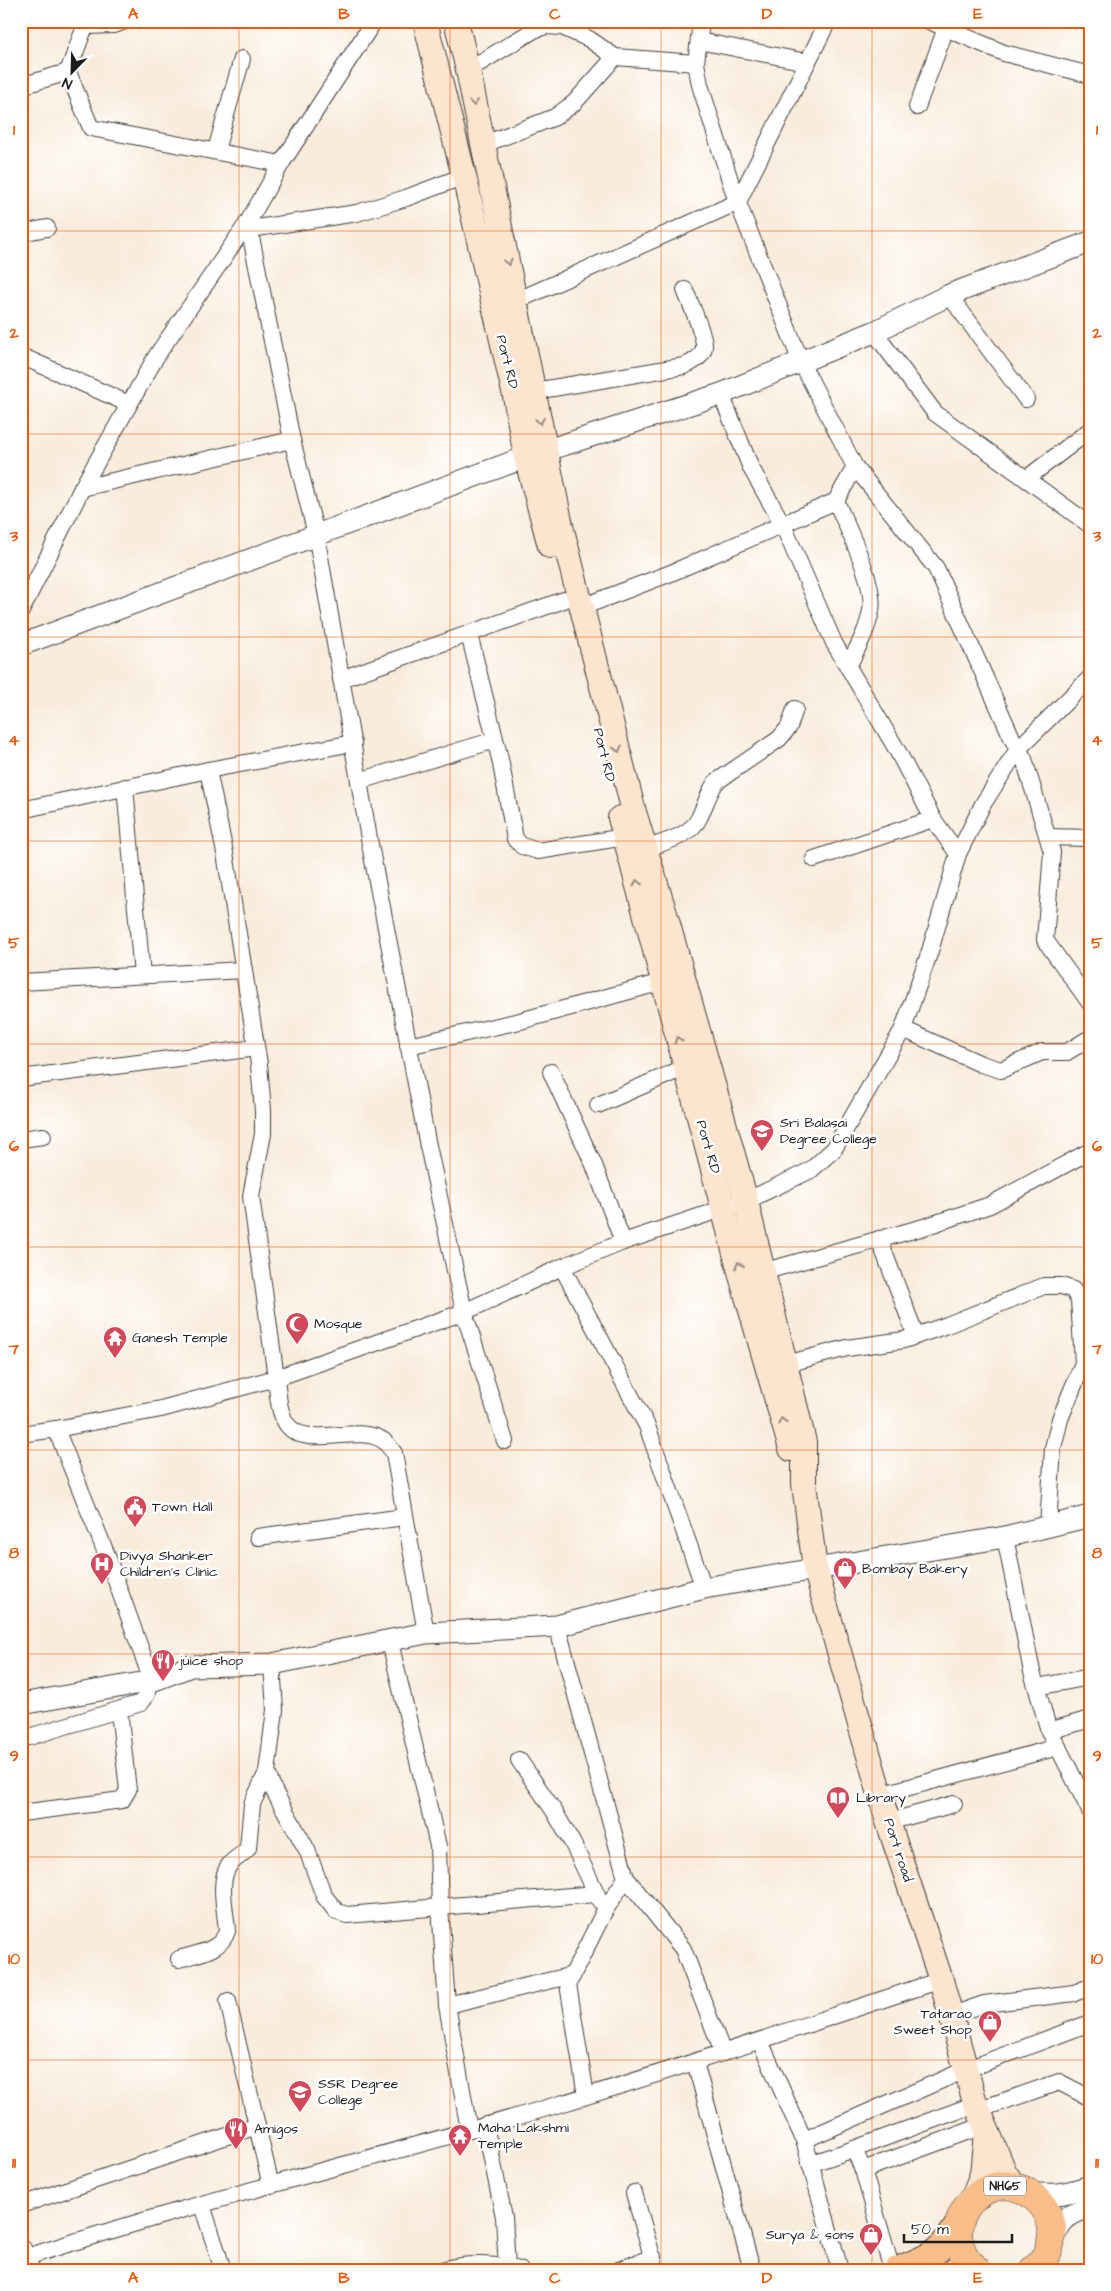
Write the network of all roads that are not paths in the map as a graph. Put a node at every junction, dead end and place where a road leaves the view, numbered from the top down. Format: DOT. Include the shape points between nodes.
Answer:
graph roads {
  1 [pos="124,21"];
  2 [pos="374,21"];
  3 [pos="425,21"];
  4 [pos="456,21"];
  5 [pos="701,21"];
  6 [pos="828,21"];
  7 [pos="929,21"];
  8 [pos="85,24"];
  9 [pos="946,28"];
  10 [pos="699,41"];
  11 [pos="615,57"];
  12 [pos="242,58"];
  13 [pos="807,62"];
  14 [pos="696,63"];
  15 [pos="468,70"];
  16 [pos="68,72"];
  17 [pos="1090,74"];
  18 [pos="21,86"];
  19 [pos="917,107"];
  20 [pos="482,145"];
  21 [pos="216,150"];
  22 [pos="281,164"];
  23 [pos="464,176"];
  24 [pos="738,202"];
  25 [pos="249,225"];
  26 [pos="47,228"];
  27 [pos="21,233"];
  28 [pos="1090,242"];
  29 [pos="685,290"];
  30 [pos="949,295"];
  31 [pos="516,301"];
  32 [pos="874,332"];
  33 [pos="21,356"];
  34 [pos="801,362"];
  35 [pos="535,391"];
  36 [pos="721,394"];
  37 [pos="1026,399"];
  38 [pos="129,404"];
  39 [pos="1090,430"];
  40 [pos="292,440"];
  41 [pos="535,454"];
  42 [pos="856,467"];
  43 [pos="1026,479"];
  44 [pos="82,488"];
  45 [pos="836,501"];
  46 [pos="1090,524"];
  47 [pos="783,525"];
  48 [pos="316,534"];
  49 [pos="573,603"];
  50 [pos="21,611"];
  51 [pos="469,634"];
  52 [pos="21,645"];
  53 [pos="848,667"];
  54 [pos="1090,678"];
  55 [pos="341,679"];
  56 [pos="795,709"];
  57 [pos="495,740"];
  58 [pos="353,743"];
  59 [pos="1018,750"];
  60 [pos="208,770"];
  61 [pos="359,782"];
  62 [pos="125,787"];
  63 [pos="21,810"];
  64 [pos="933,819"];
  65 [pos="1048,837"];
  66 [pos="1090,838"];
  67 [pos="635,843"];
  68 [pos="958,854"];
  69 [pos="814,859"];
  70 [pos="244,970"];
  71 [pos="142,975"];
  72 [pos="21,982"];
  73 [pos="662,982"];
  74 [pos="1090,1003"];
  75 [pos="903,1029"];
  76 [pos="1090,1038"];
  77 [pos="408,1046"];
  78 [pos="256,1048"];
  79 [pos="686,1067"];
  80 [pos="551,1072"];
  81 [pos="21,1078"];
  82 [pos="598,1105"];
  83 [pos="43,1136"];
  84 [pos="21,1139"];
  85 [pos="1090,1151"];
  86 [pos="735,1204"];
  87 [pos="880,1239"];
  88 [pos="623,1242"];
  89 [pos="562,1267"];
  90 [pos="762,1272"];
  91 [pos="464,1312"];
  92 [pos="916,1336"];
  93 [pos="1086,1362"];
  94 [pos="786,1364"];
  95 [pos="276,1378"];
  96 [pos="56,1429"];
  97 [pos="21,1434"];
  98 [pos="504,1441"];
  99 [pos="804,1484"];
  100 [pos="1090,1516"];
  101 [pos="404,1517"];
  102 [pos="1048,1526"];
  103 [pos="258,1537"];
  104 [pos="1005,1537"];
  105 [pos="815,1568"];
  106 [pos="704,1588"];
  107 [pos="557,1626"];
  108 [pos="426,1633"];
  109 [pos="390,1642"];
  110 [pos="272,1664"];
  111 [pos="1090,1677"];
  112 [pos="150,1681"];
  113 [pos="1037,1688"];
  114 [pos="21,1704"];
  115 [pos="119,1711"];
  116 [pos="1090,1719"];
  117 [pos="1049,1731"];
  118 [pos="29,1737"];
  119 [pos="1058,1747"];
  120 [pos="519,1760"];
  121 [pos="267,1772"];
  122 [pos="880,1795"];
  123 [pos="954,1804"];
  124 [pos="1090,1811"];
  125 [pos="21,1813"];
  126 [pos="888,1822"];
  127 [pos="626,1878"];
  128 [pos="596,1894"];
  129 [pos="440,1907"];
  130 [pos="605,1910"];
  131 [pos="180,1959"];
  132 [pos="573,1976"];
  133 [pos="941,1980"];
  134 [pos="1090,1987"];
  135 [pos="228,2001"];
  136 [pos="447,2004"];
  137 [pos="952,2015"];
  138 [pos="1090,2023"];
  139 [pos="760,2041"];
  140 [pos="723,2053"];
  141 [pos="695,2062"];
  142 [pos="965,2070"];
  143 [pos="586,2096"];
  144 [pos="1090,2098"];
  145 [pos="981,2117"];
  146 [pos="485,2125"];
  147 [pos="257,2126"];
  148 [pos="469,2130"];
  149 [pos="804,2140"];
  150 [pos="854,2149"];
  151 [pos="810,2164"];
  152 [pos="863,2170"];
  153 [pos="271,2186"];
  154 [pos="1090,2186"];
  155 [pos="1022,2190"];
  156 [pos="634,2193"];
  157 [pos="972,2199"];
  158 [pos="21,2205"];
  159 [pos="202,2205"];
  160 [pos="1090,2207"];
  161 [pos="958,2225"];
  162 [pos="1051,2243"];
  163 [pos="23,2259"];
  164 [pos="654,2263"];
  165 [pos="508,2268"];
  166 [pos="223,2270"];
  167 [pos="442,2270"];
  168 [pos="619,2270"];
  169 [pos="752,2270"];
  170 [pos="840,2270"];
  171 [pos="892,2270"];
  172 [pos="897,2270"];
  173 [pos="977,2270"];
  174 [pos="1033,2270"];
  1 -- 8 [label="street" via="114,25"];
  2 -- 22 [label="street"];
  3 -- 23 [label="main road, Port RD"];
  4 -- 15 [label="main road"];
  5 -- 10 [label="street"];
  6 -- 13 [label="street"];
  7 -- 9 [label="street"];
  8 -- 16 [label="street"];
  9 -- 17 [label="street" via="1004,53"];
  9 -- 19 [label="street"];
  10 -- 13 [label="street"];
  10 -- 14 [label="street"];
  11 -- 14 [label="street"];
  11 -- 15 [label="street" via="589,39 562,27 546,26"];
  11 -- 20 [label="street" via="574,104 555,117"];
  12 -- 21 [label="street"];
  13 -- 24 [label="street"];
  14 -- 24 [label="street" via="700,85"];
  15 -- 20 [label="main road, one-way"];
  16 -- 18 [label="street"];
  16 -- 21 [label="street" via="91,128"];
  20 -- 31 [label="main road, one-way"];
  21 -- 22 [label="street"];
  22 -- 25 [label="street"];
  23 -- 25 [label="street" via="357,213"];
  23 -- 41 [label="main road, Port RD" via="515,396"];
  24 -- 31 [label="street"];
  24 -- 34 [label="street"];
  25 -- 38 [label="street" via="157,355"];
  25 -- 40 [label="street"];
  26 -- 27 [label="street"];
  28 -- 30 [label="street"];
  29 -- 35 [label="street" via="704,344 702,354 695,362"];
  30 -- 32 [label="street"];
  30 -- 37 [label="street"];
  31 -- 35 [label="main road"];
  32 -- 34 [label="street"];
  32 -- 43 [label="street" via="935,413"];
  33 -- 38 [label="street"];
  34 -- 36 [label="street"];
  34 -- 42 [label="street"];
  35 -- 41 [label="main road, one-way"];
  36 -- 41 [label="street"];
  36 -- 47 [label="street" via="751,468"];
  38 -- 44 [label="street"];
  39 -- 43 [label="street"];
  40 -- 44 [label="street"];
  40 -- 48 [label="street"];
  41 -- 48 [label="street"];
  41 -- 49 [label="main road, Port RD"];
  42 -- 45 [label="street"];
  42 -- 59 [label="street" via="936,568"];
  43 -- 46 [label="street"];
  44 -- 50 [label="street"];
  45 -- 47 [label="street"];
  45 -- 53 [label="street" via="872,589 867,628"];
  47 -- 49 [label="street" via="671,573"];
  47 -- 53 [label="street" via="834,643"];
  48 -- 52 [label="street"];
  48 -- 55 [label="street"];
  49 -- 51 [label="street"];
  49 -- 67 [label="main road, Port RD"];
  51 -- 55 [label="street"];
  51 -- 57 [label="street"];
  53 -- 64 [label="street"];
  54 -- 59 [label="street"];
  55 -- 58 [label="street"];
  56 -- 67 [label="street" via="780,739 716,782 699,819 689,831"];
  57 -- 61 [label="street"];
  57 -- 67 [label="street" via="515,838 522,846 538,851"];
  58 -- 60 [label="street"];
  58 -- 61 [label="street"];
  59 -- 65 [label="street" via="1024,759"];
  59 -- 68 [label="street" via="983,804"];
  60 -- 62 [label="street"];
  60 -- 70 [label="street"];
  61 -- 77 [label="street"];
  62 -- 63 [label="street"];
  62 -- 71 [label="street"];
  64 -- 68 [label="street"];
  64 -- 69 [label="street"];
  65 -- 66 [label="street"];
  65 -- 74 [label="street" via="1052,852 1045,940"];
  73 -- 67 [label="main road, Port RD, one-way"];
  67 -- 86 [label="main road"];
  68 -- 75 [label="street"];
  70 -- 71 [label="street"];
  70 -- 78 [label="street"];
  71 -- 72 [label="street"];
  73 -- 77 [label="street" via="520,1021"];
  79 -- 73 [label="main road, Port RD, one-way"];
  75 -- 76 [label="street" via="1001,1070 1042,1052 1067,1052"];
  75 -- 86 [label="street" via="834,1149 810,1170"];
  77 -- 91 [label="street"];
  78 -- 81 [label="street"];
  78 -- 95 [label="street" via="263,1134 251,1196"];
  79 -- 82 [label="street"];
  79 -- 86 [label="main road, Port RD"];
  80 -- 88 [label="street" via="594,1165"];
  83 -- 84 [label="street"];
  85 -- 87 [label="street" via="990,1205"];
  86 -- 88 [label="street"];
  86 -- 90 [label="main road"];
  99 -- 86 [label="main road, Port RD, one-way" via="785,1433 742,1276"];
  87 -- 90 [label="street"];
  87 -- 92 [label="street"];
  88 -- 89 [label="street"];
  89 -- 91 [label="street"];
  89 -- 106 [label="street" via="647,1426"];
  90 -- 94 [label="main road"];
  91 -- 95 [label="street"];
  91 -- 98 [label="street"];
  92 -- 93 [label="street" via="1044,1286 1062,1286 1073,1290 1079,1300"];
  92 -- 94 [label="street" via="848,1348"];
  93 -- 102 [label="street" via="1060,1418 1053,1448"];
  94 -- 99 [label="main road" via="804,1442"];
  95 -- 96 [label="street" via="161,1408"];
  95 -- 101 [label="street" via="280,1409 292,1431 304,1436 369,1435 384,1441 394,1453"];
  96 -- 97 [label="street"];
  96 -- 112 [label="street" via="106,1553"];
  99 -- 105 [label="main road, Port road"];
  100 -- 102 [label="street"];
  101 -- 103 [label="street"];
  101 -- 108 [label="street"];
  102 -- 104 [label="street"];
  104 -- 105 [label="street"];
  104 -- 113 [label="street"];
  105 -- 106 [label="street"];
  105 -- 122 [label="main road, Port road"];
  106 -- 107 [label="street"];
  107 -- 108 [label="street"];
  107 -- 127 [label="street"];
  108 -- 109 [label="street"];
  109 -- 110 [label="street"];
  109 -- 129 [label="street" via="438,1846"];
  110 -- 112 [label="street" via="191,1666"];
  110 -- 121 [label="street" via="275,1710"];
  111 -- 113 [label="street"];
  112 -- 114 [label="street"];
  112 -- 115 [label="street" via="141,1703"];
  113 -- 117 [label="street"];
  115 -- 118 [label="street"];
  115 -- 125 [label="street" via="128,1790 122,1800"];
  116 -- 117 [label="street"];
  117 -- 119 [label="street"];
  119 -- 122 [label="street"];
  119 -- 124 [label="street"];
  120 -- 128 [label="street" via="573,1844"];
  121 -- 129 [label="street" via="307,1850 324,1896 337,1912 347,1915"];
  121 -- 131 [label="street" via="252,1804 248,1848 231,1863 224,1878 225,1939 213,1949"];
  122 -- 126 [label="main road, Port road"];
  123 -- 126 [label="street"];
  126 -- 133 [label="main road, Port road"];
  127 -- 130 [label="street"];
  127 -- 140 [label="street" via="683,1949"];
  128 -- 129 [label="street"];
  128 -- 130 [label="street"];
  129 -- 136 [label="street"];
  130 -- 132 [label="street"];
  132 -- 136 [label="street"];
  132 -- 143 [label="street" via="568,1984"];
  133 -- 137 [label="main road, Port road"];
  133 -- 139 [label="street"];
  134 -- 137 [label="street" via="1074,1993 984,2004"];
  135 -- 147 [label="street"];
  136 -- 148 [label="street"];
  137 -- 142 [label="main road, Port road"];
  138 -- 142 [label="street"];
  139 -- 140 [label="street"];
  139 -- 149 [label="street"];
  140 -- 141 [label="street"];
  141 -- 143 [label="street"];
  141 -- 169 [label="street"];
  142 -- 145 [label="main road, Port road"];
  142 -- 149 [label="street"];
  143 -- 146 [label="street"];
  144 -- 145 [label="street" via="1059,2082"];
  145 -- 150 [label="street"];
  145 -- 152 [label="street"];
  145 -- 155 [label="main road, Port road" via="1005,2173"];
  145 -- 157 [label="main road, Port road" via="982,2174"];
  146 -- 148 [label="street"];
  146 -- 165 [label="street" via="504,2217"];
  147 -- 153 [label="street"];
  147 -- 158 [label="street"];
  148 -- 153 [label="street"];
  149 -- 151 [label="street"];
  150 -- 151 [label="street"];
  150 -- 152 [label="street"];
  151 -- 170 [label="street"];
  152 -- 171 [label="street"];
  153 -- 159 [label="street"];
  154 -- 155 [label="street" via="1050,2196"];
  155 -- 157 [label="highway, NH65" via="1000,2186 984,2190"];
  155 -- 162 [label="highway, NH65" via="1041,2202 1048,2214"];
  156 -- 164 [label="street"];
  157 -- 161 [label="highway, NH65"];
  159 -- 163 [label="street"];
  159 -- 166 [label="street"];
  160 -- 162 [label="street" via="1076,2211 1060,2222"];
  161 -- 172 [label="main road" via="945,2245 934,2254"];
  161 -- 173 [label="highway" via="962,2252"];
  162 -- 174 [label="highway" via="1046,2256"];
  164 -- 168 [label="street"];
  165 -- 167 [label="street" via="486,2264 460,2265"];
}
